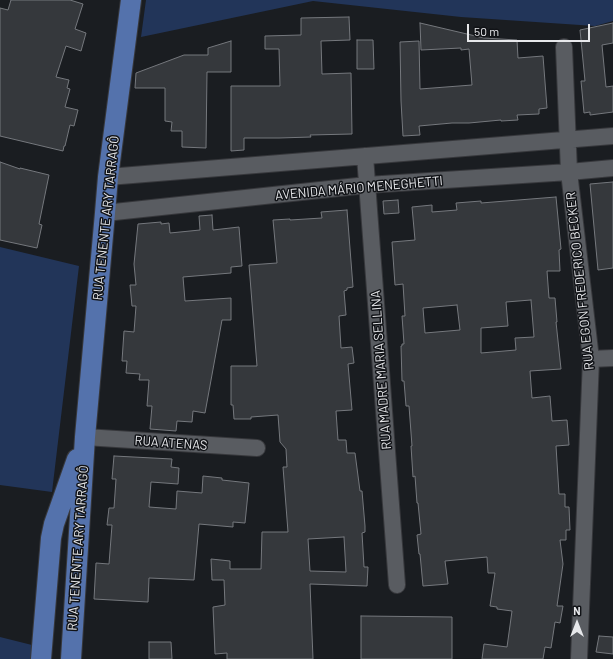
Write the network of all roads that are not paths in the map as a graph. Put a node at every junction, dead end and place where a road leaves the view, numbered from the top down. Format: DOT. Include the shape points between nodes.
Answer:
graph roads {
  1 [pos="131,0"];
  2 [pos="564,47"];
  3 [pos="613,136"];
  4 [pos="568,140"];
  5 [pos="365,156"];
  6 [pos="613,168"];
  7 [pos="569,172"];
  8 [pos="108,177"];
  9 [pos="367,185"];
  10 [pos="105,213"];
  11 [pos="613,358"];
  12 [pos="590,359"];
  13 [pos="85,437"];
  14 [pos="257,448"];
  15 [pos="50,545"];
  16 [pos="78,548"];
  17 [pos="397,585"];
  18 [pos="41,659"];
  19 [pos="71,659"];
  20 [pos="579,659"];
  1 -- 8 [label="main road, RUA TENENTE ARY TARRAGÔ"];
  2 -- 4 [label="street, RUA EGON FREDERICO BECKER"];
  3 -- 4 [label="street"];
  4 -- 5 [label="street"];
  4 -- 7 [label="street, RUA EGON FREDERICO BECKER"];
  5 -- 8 [label="street"];
  5 -- 9 [label="street, RUA MADRE MARIA SELLINA"];
  6 -- 7 [label="street, AVENIDA MÁRIO MENEGHETTI"];
  7 -- 9 [label="street, AVENIDA MÁRIO MENEGHETTI"];
  7 -- 12 [label="street, RUA EGON FREDERICO BECKER"];
  8 -- 10 [label="main road, RUA TENENTE ARY TARRAGÔ"];
  9 -- 10 [label="street, AVENIDA MÁRIO MENEGHETTI"];
  9 -- 17 [label="street, RUA MADRE MARIA SELLINA"];
  10 -- 13 [label="main road, RUA TENENTE ARY TARRAGÔ"];
  11 -- 12 [label="street"];
  12 -- 20 [label="street, RUA EGON FREDERICO BECKER"];
  13 -- 14 [label="street, RUA ATENAS"];
  13 -- 15 [label="main road, RUA TENENTE ARY TARRAGÔ" via="54,524"];
  13 -- 16 [label="main road, RUA TENENTE ARY TARRAGÔ"];
  15 -- 16 [label="main road" via="61,537 74,541"];
  15 -- 18 [label="main road, RUA TENENTE ARY TARRAGÔ"];
  16 -- 19 [label="main road, RUA TENENTE ARY TARRAGÔ"];
}
